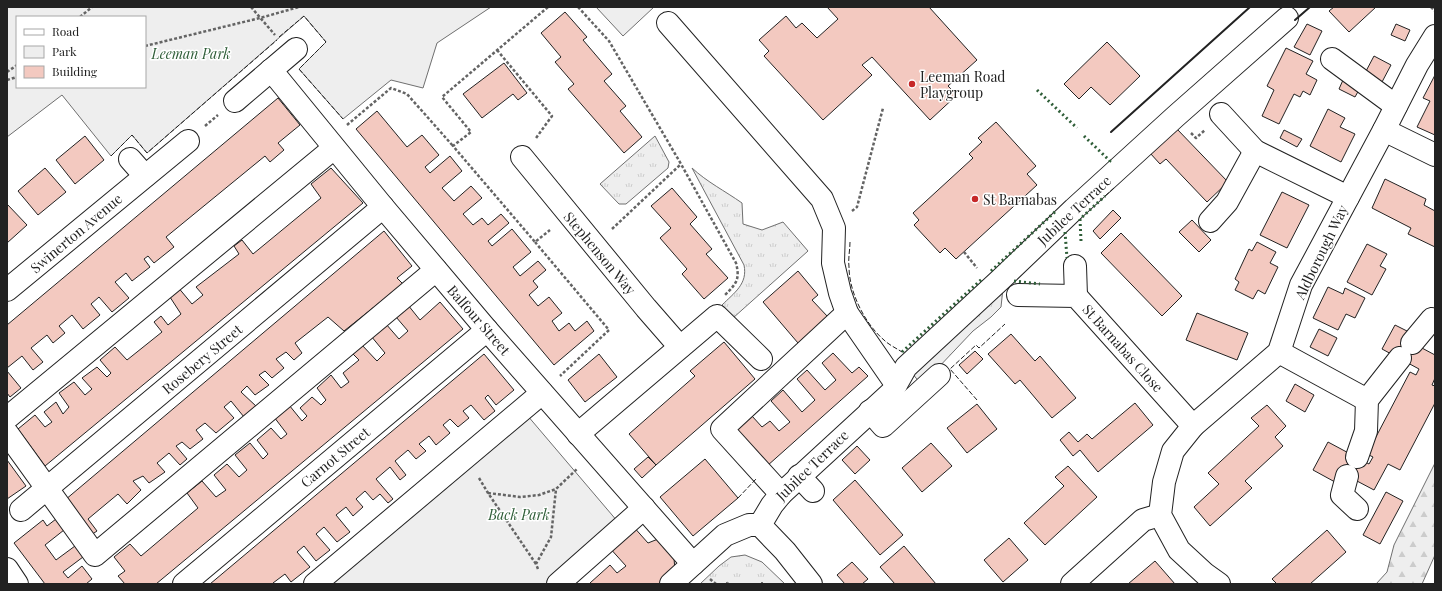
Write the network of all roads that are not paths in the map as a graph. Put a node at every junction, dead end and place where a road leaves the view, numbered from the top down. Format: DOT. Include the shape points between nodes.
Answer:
graph roads {
  1 [pos="1287,18"];
  2 [pos="668,23"];
  3 [pos="1435,36"];
  4 [pos="293,51"];
  5 [pos="1332,59"];
  6 [pos="271,70"];
  7 [pos="235,101"];
  8 [pos="1396,106"];
  9 [pos="1221,114"];
  10 [pos="1384,130"];
  11 [pos="188,141"];
  12 [pos="331,144"];
  13 [pos="1255,151"];
  14 [pos="1435,155"];
  15 [pos="522,157"];
  16 [pos="130,158"];
  17 [pos="145,176"];
  18 [pos="1348,197"];
  19 [pos="382,207"];
  20 [pos="1210,221"];
  21 [pos="1075,266"];
  22 [pos="436,270"];
  23 [pos="7,290"];
  24 [pos="1018,295"];
  25 [pos="1076,296"];
  26 [pos="847,313"];
  27 [pos="1435,321"];
  28 [pos="487,330"];
  29 [pos="680,347"];
  30 [pos="1279,352"];
  31 [pos="761,359"];
  32 [pos="939,375"];
  33 [pos="896,384"];
  34 [pos="542,393"];
  35 [pos="1367,400"];
  36 [pos="870,411"];
  37 [pos="7,418"];
  38 [pos="1193,426"];
  39 [pos="7,433"];
  40 [pos="578,434"];
  41 [pos="1358,457"];
  42 [pos="1347,476"];
  43 [pos="47,490"];
  44 [pos="780,494"];
  45 [pos="644,508"];
  46 [pos="1357,509"];
  47 [pos="21,510"];
  48 [pos="1160,515"];
  49 [pos="760,525"];
  50 [pos="693,564"];
  51 [pos="7,569"];
  52 [pos="17,584"];
  53 [pos="184,584"];
  54 [pos="315,584"];
  55 [pos="558,584"];
  56 [pos="671,584"];
  57 [pos="811,584"];
  58 [pos="1072,584"];
  59 [pos="1219,584"];
  1 -- 33 [label="street, Jubilee Terrace" via="1074,209 906,367"];
  2 -- 26 [label="street" via="822,199 834,228 834,263"];
  3 -- 8 [label="street, Aldborough Way"];
  4 -- 6 [label="street"];
  5 -- 8 [label="street"];
  6 -- 7 [label="street"];
  6 -- 12 [label="street, Balfour Street"];
  8 -- 10 [label="street, Aldborough Way"];
  9 -- 13 [label="street"];
  10 -- 14 [label="street"];
  10 -- 18 [label="street, Aldborough Way"];
  11 -- 17 [label="street, Swinerton Avenue"];
  12 -- 19 [label="street, Balfour Street"];
  12 -- 37 [label="street"];
  13 -- 18 [label="street"];
  13 -- 20 [label="street" via="1227,202"];
  15 -- 29 [label="street, Stephenson Way"];
  16 -- 17 [label="street"];
  17 -- 23 [label="street, Swinerton Avenue"];
  18 -- 30 [label="street, Aldborough Way" via="1301,285"];
  19 -- 22 [label="street, Balfour Street"];
  19 -- 43 [label="street, Rosebery Street"];
  21 -- 25 [label="street"];
  22 -- 28 [label="street, Balfour Street"];
  22 -- 43 [label="street" via="95,555"];
  24 -- 25 [label="street, St Barnabas Close"];
  25 -- 38 [label="street, St Barnabas Close"];
  26 -- 33 [label="street"];
  26 -- 44 [label="street" via="722,429"];
  27 -- 35 [label="street" via="1432,319"];
  28 -- 34 [label="street, Balfour Street"];
  28 -- 53 [label="street, Carnot Street"];
  29 -- 31 [label="street" via="717,316"];
  29 -- 40 [label="street"];
  30 -- 35 [label="street"];
  30 -- 38 [label="street"];
  32 -- 36 [label="street" via="883,426"];
  33 -- 36 [label="street, Jubilee Terrace" via="892,392"];
  34 -- 40 [label="street, Balfour Street"];
  34 -- 54 [label="street"];
  35 -- 41 [label="street" via="1366,431"];
  36 -- 44 [label="street, Jubilee Terrace" via="806,483"];
  38 -- 48 [label="street" via="1173,451 1164,482"];
  39 -- 43 [label="street"];
  40 -- 45 [label="street, Balfour Street"];
  42 -- 46 [label="street" via="1342,494"];
  43 -- 47 [label="street, Rosebery Street"];
  44 -- 49 [label="street, Jubilee Terrace"];
  45 -- 50 [label="street, Balfour Street"];
  45 -- 55 [label="street"];
  48 -- 58 [label="street" via="1143,520"];
  48 -- 59 [label="street" via="1179,550"];
  49 -- 50 [label="street" via="749,525 725,535"];
  49 -- 57 [label="street"];
  50 -- 56 [label="street"];
  51 -- 52 [label="street"];
}
